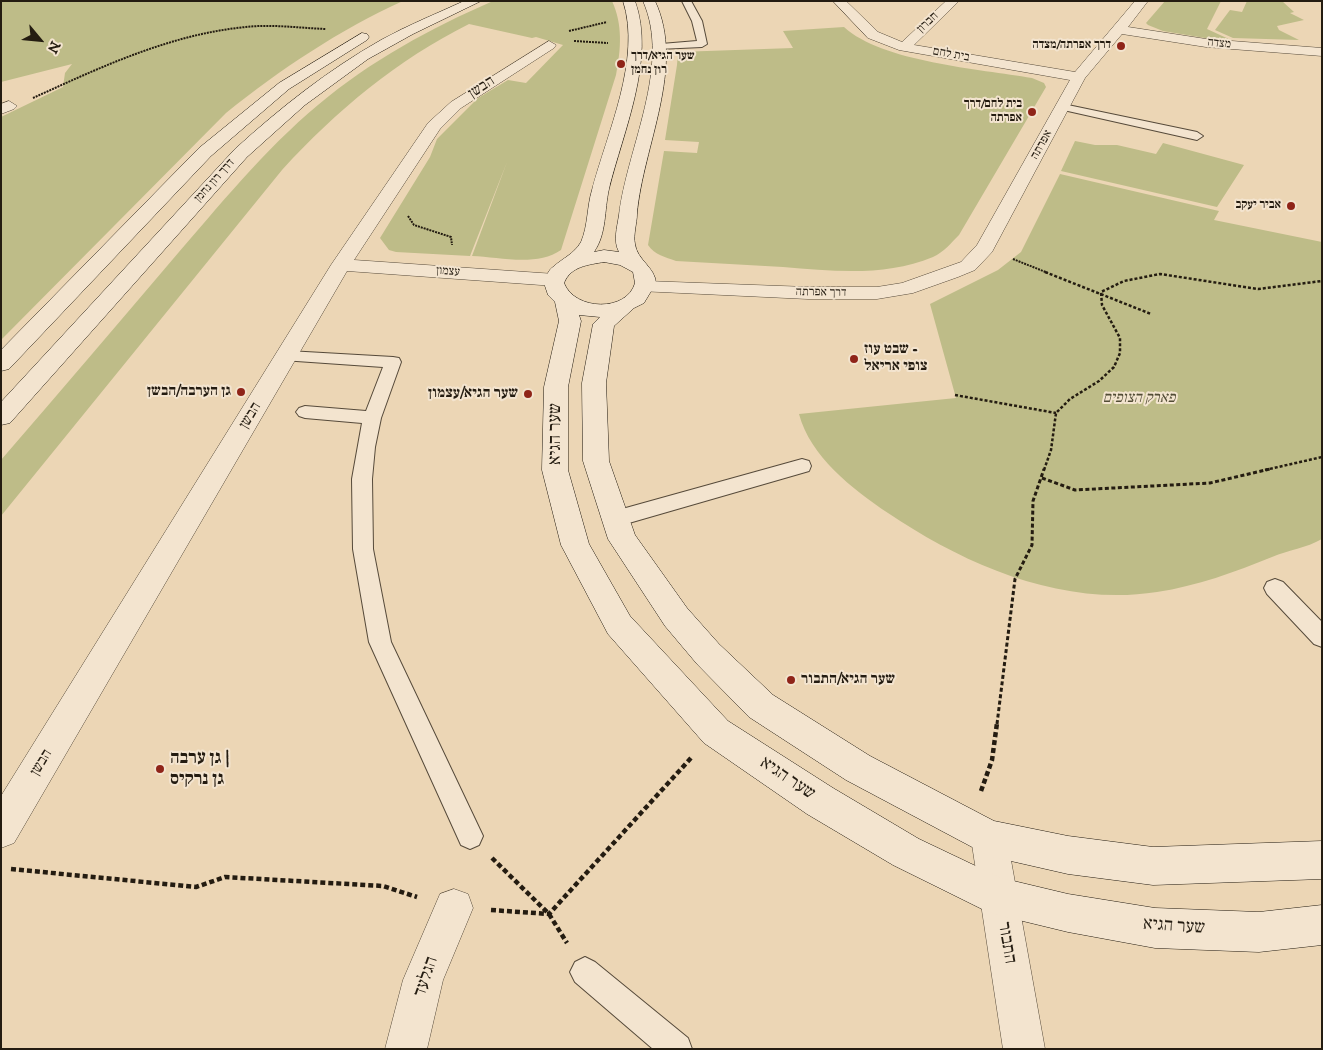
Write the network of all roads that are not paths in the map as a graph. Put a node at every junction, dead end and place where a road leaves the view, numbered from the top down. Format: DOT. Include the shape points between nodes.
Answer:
graph roads {
  1 [pos="435,1"];
  2 [pos="475,1"];
  3 [pos="629,1"];
  4 [pos="649,1"];
  5 [pos="686,1"];
  6 [pos="839,1"];
  7 [pos="953,1"];
  8 [pos="1142,1"];
  9 [pos="1118,29"];
  10 [pos="549,45"];
  11 [pos="661,47"];
  12 [pos="904,47"];
  13 [pos="1322,52"];
  14 [pos="1079,77"];
  15 [pos="1062,107"];
  16 [pos="1198,136"];
  17 [pos="985,248"];
  18 [pos="574,262"];
  19 [pos="634,264"];
  20 [pos="341,265"];
  21 [pos="560,291"];
  22 [pos="635,296"];
  23 [pos="288,356"];
  24 [pos="1,364"];
  25 [pos="305,412"];
  26 [pos="1,417"];
  27 [pos="372,418"];
  28 [pos="802,466"];
  29 [pos="615,519"];
  30 [pos="1275,588"];
  31 [pos="1322,637"];
  32 [pos="1,830"];
  33 [pos="979,832"];
  34 [pos="470,836"];
  35 [pos="1322,860"];
  36 [pos="998,896"];
  37 [pos="454,908"];
  38 [pos="1322,925"];
  39 [pos="585,972"];
  40 [pos="406,1049"];
  41 [pos="677,1049"];
  42 [pos="1024,1049"];
  1 -- 24 [label="street, דרך רון נחמן" via="378,28 312,67 224,134"];
  2 -- 26 [label="street, דרך רון נחמן" via="379,47 280,117 241,153"];
  3 -- 18 [label="street" via="636,16 632,70 599,195 590,243"];
  4 -- 11 [label="street" via="658,24"];
  5 -- 11 [label="lane" via="697,21 702,44"];
  6 -- 12 [label="street, בית לחם" via="873,35"];
  7 -- 12 [label="street, חברון"];
  8 -- 9 [label="street"];
  9 -- 13 [label="street, מצדה" via="1224,45"];
  9 -- 14 [label="street, אפרתה"];
  10 -- 20 [label="street, הבשן" via="482,86 434,126 404,166"];
  11 -- 19 [label="street" via="659,72 630,196 624,245"];
  12 -- 14 [label="street, בית לחם"];
  14 -- 15 [label="street, אפרתה"];
  15 -- 16 [label="lane"];
  15 -- 17 [label="street, אפרתה"];
  17 -- 22 [label="street, דרך אפרתה" via="968,266 906,289 877,293"];
  18 -- 19 [label="street" via="604,256"];
  18 -- 21 [label="street" via="563,268"];
  19 -- 22 [label="street" via="643,271 647,280"];
  20 -- 21 [label="street, עצמון"];
  20 -- 23 [label="street, הבשן"];
  21 -- 22 [label="street" via="592,311 609,310"];
  21 -- 36 [label="street, שער הגיא" via="570,321 556,387 555,470 575,545 619,625 716,732 897,847"];
  22 -- 29 [label="street" via="604,324 594,383 596,461"];
  23 -- 27 [label="lane" via="393,362"];
  23 -- 32 [label="street, הבשן"];
  25 -- 27 [label="lane"];
  27 -- 34 [label="lane" via="362,479 363,549 380,642"];
  28 -- 29 [label="lane"];
  29 -- 33 [label="street" via="622,539 676,617 761,706 858,768"];
  30 -- 31 [label="lane"];
  33 -- 35 [label="street" via="1068,855 1153,866"];
  33 -- 36 [label="street, התבור"];
  36 -- 38 [label="street, שער הגיא" via="1068,913 1155,928 1259,932"];
  36 -- 42 [label="street, התבור"];
  37 -- 40 [label="street, הגלעד" via="423,980"];
  39 -- 41 [label="lane"];
}
